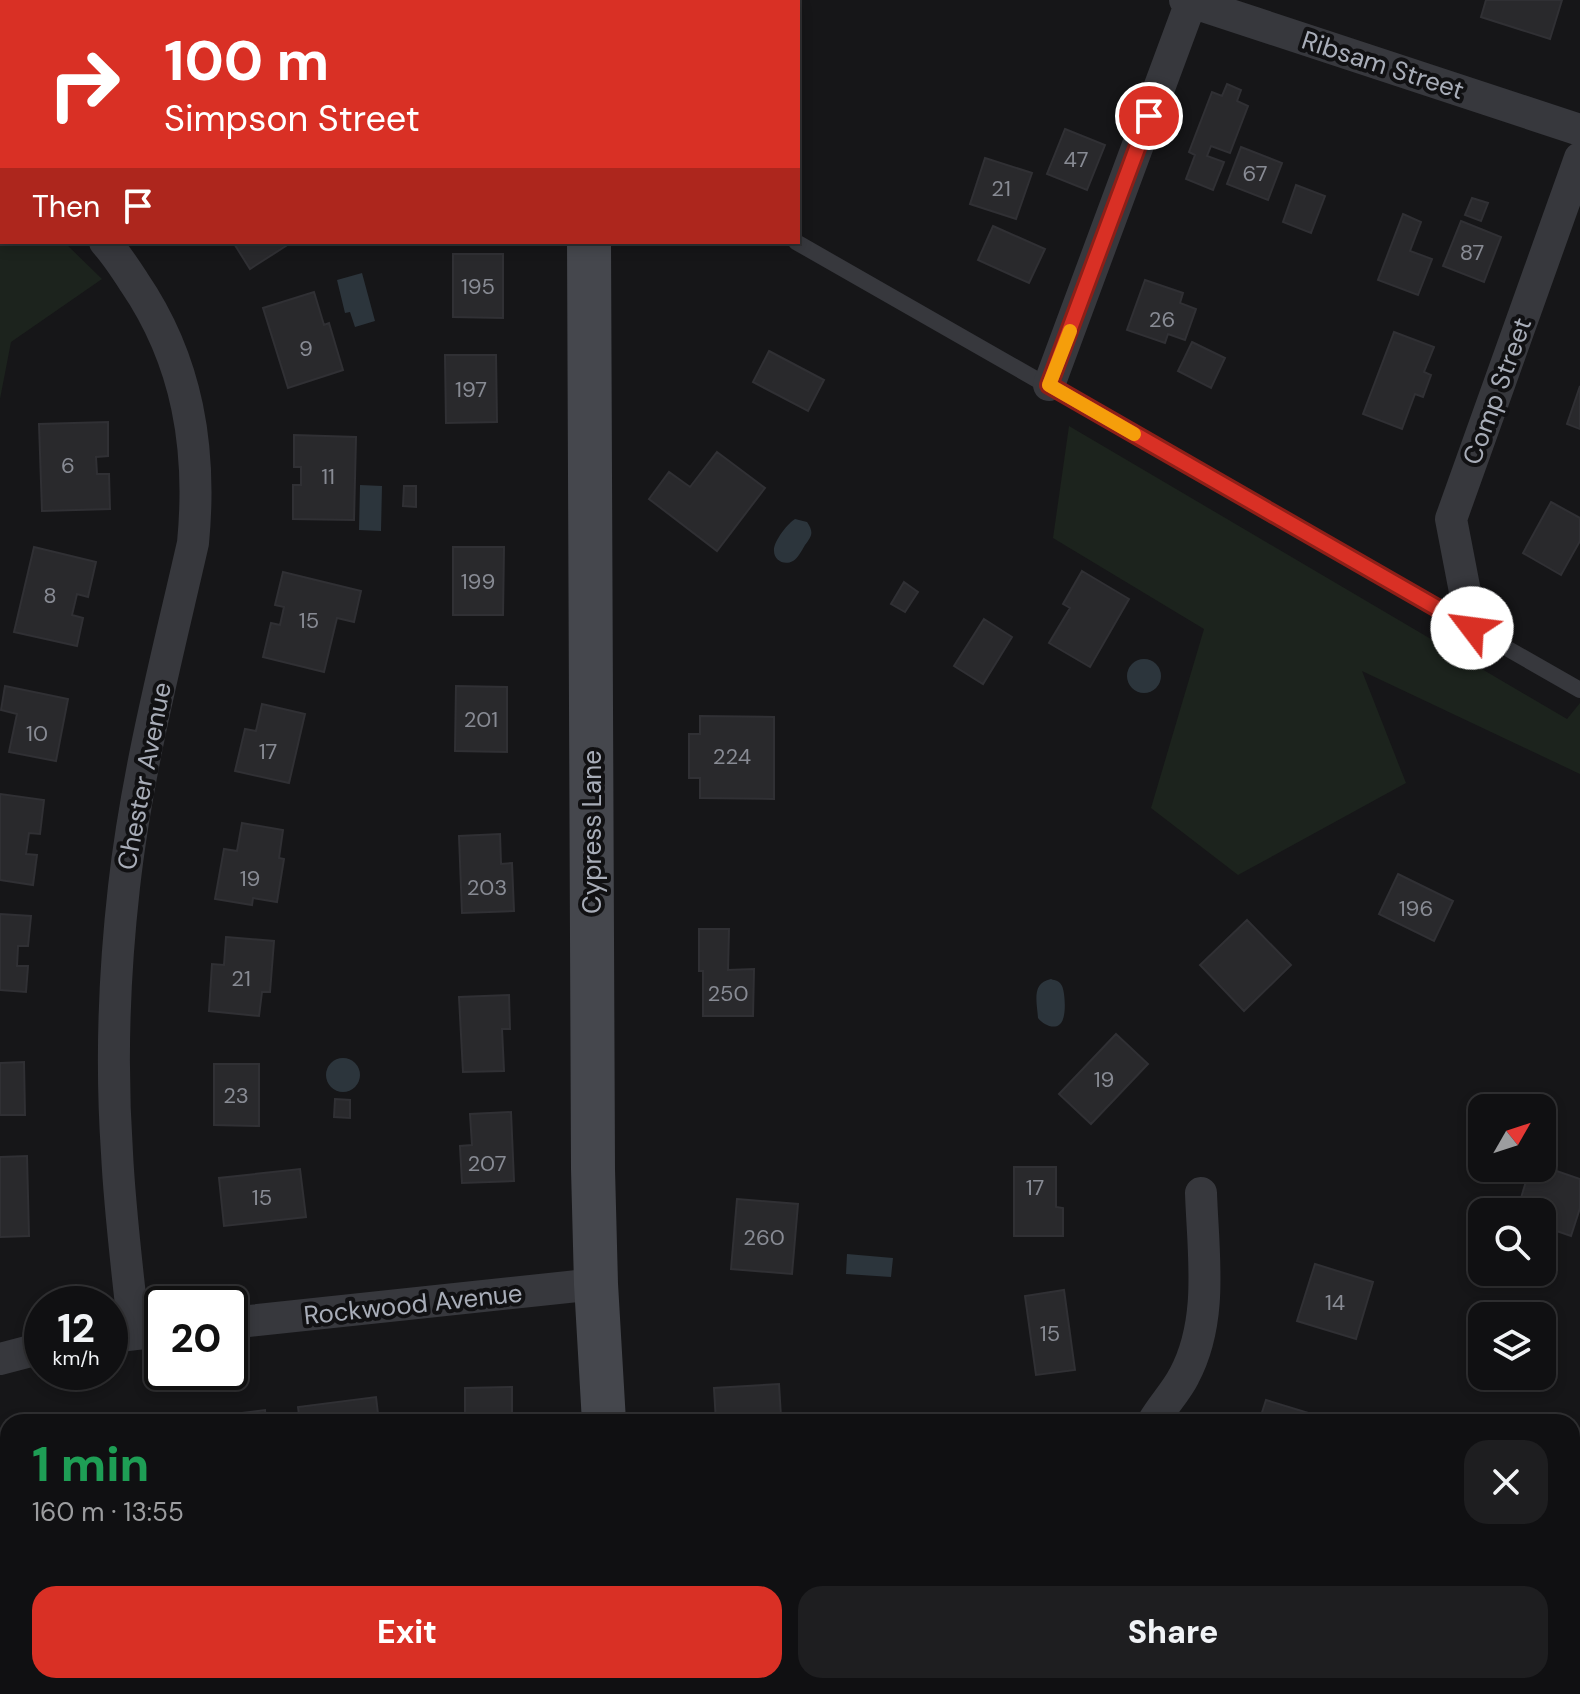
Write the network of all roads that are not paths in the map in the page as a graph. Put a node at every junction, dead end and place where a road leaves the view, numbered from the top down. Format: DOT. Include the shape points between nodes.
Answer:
graph roads {
  1 [pos="1188,1"];
  2 [pos="1580,130"];
  3 [pos="1580,158"];
  4 [pos="107,244"];
  5 [pos="589,244"];
  6 [pos="800,244"];
  7 [pos="1049,385"];
  8 [pos="1472,628"];
  9 [pos="1580,690"];
  10 [pos="1201,1193"];
  11 [pos="596,1284"];
  12 [pos="248,1321"];
  13 [pos="135,1334"];
  14 [pos="24,1353"];
  15 [pos="0,1359"];
  16 [pos="604,1414"];
  17 [pos="1158,1414"];
  1 -- 2 [label="street, Ribsam Street"];
  1 -- 7 [label="street"];
  3 -- 8 [label="street, Comp Street" via="1451,519"];
  4 -- 13 [label="street, Chester Avenue" via="167,340 186,396 196,466 193,543 139,783 115,993 116,1151"];
  5 -- 11 [label="street, Cypress Lane"];
  6 -- 7 [label="lane"];
  7 -- 8 [label="lane"];
  8 -- 9 [label="lane"];
  10 -- 17 [label="street" via="1204,1306 1199,1339 1184,1376"];
  11 -- 12 [label="street, Rockwood Avenue"];
  11 -- 16 [label="street, Cypress Lane"];
  14 -- 15 [label="street"];
}
